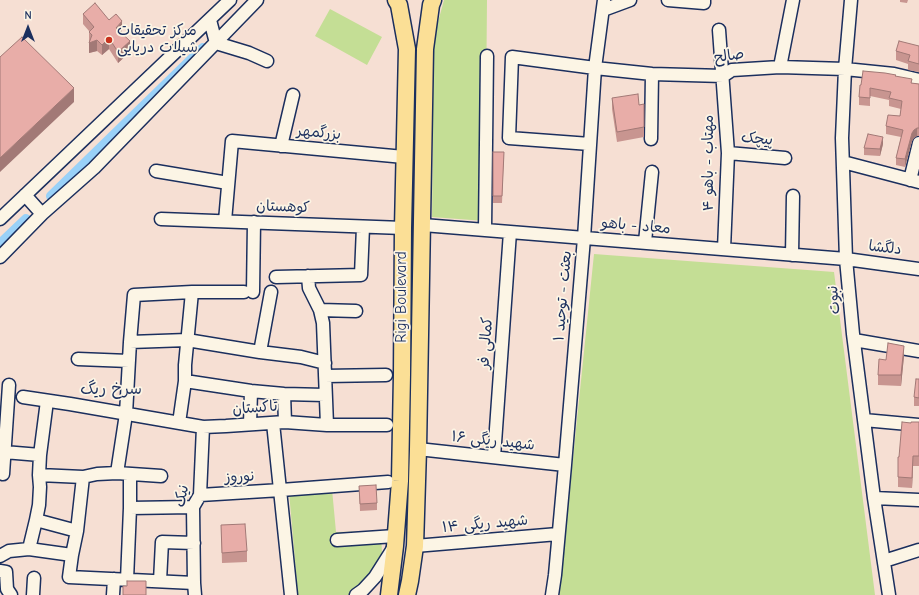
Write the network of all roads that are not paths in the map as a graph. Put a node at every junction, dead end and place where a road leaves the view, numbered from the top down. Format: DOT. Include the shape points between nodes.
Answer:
graph roads {
  1 [pos="230,0"];
  2 [pos="257,0"];
  3 [pos="396,0"];
  4 [pos="433,0"];
  5 [pos="630,0"];
  6 [pos="668,0"];
  7 [pos="704,0"];
  8 [pos="793,0"];
  9 [pos="850,0"];
  10 [pos="603,5"];
  11 [pos="210,20"];
  12 [pos="719,30"];
  13 [pos="216,43"];
  14 [pos="487,56"];
  15 [pos="267,62"];
  16 [pos="780,67"];
  17 [pos="595,68"];
  18 [pos="845,69"];
  19 [pos="652,74"];
  20 [pos="723,76"];
  21 [pos="919,80"];
  22 [pos="293,95"];
  23 [pos="651,139"];
  24 [pos="919,143"];
  25 [pos="590,144"];
  26 [pos="281,146"];
  27 [pos="728,153"];
  28 [pos="404,157"];
  29 [pos="785,158"];
  30 [pos="843,162"];
  31 [pos="156,171"];
  32 [pos="652,172"];
  33 [pos="915,181"];
  34 [pos="228,183"];
  35 [pos="25,195"];
  36 [pos="793,196"];
  37 [pos="42,214"];
  38 [pos="0,219"];
  39 [pos="162,219"];
  40 [pos="225,221"];
  41 [pos="254,222"];
  42 [pos="422,225"];
  43 [pos="363,227"];
  44 [pos="402,228"];
  45 [pos="485,230"];
  46 [pos="510,232"];
  47 [pos="584,238"];
  48 [pos="645,242"];
  49 [pos="724,249"];
  50 [pos="792,255"];
  51 [pos="0,257"];
  52 [pos="846,259"];
  53 [pos="919,269"];
  54 [pos="308,276"];
  55 [pos="276,277"];
  56 [pos="192,292"];
  57 [pos="271,292"];
  58 [pos="320,310"];
  59 [pos="356,311"];
  60 [pos="187,340"];
  61 [pos="854,340"];
  62 [pos="130,342"];
  63 [pos="919,351"];
  64 [pos="260,352"];
  65 [pos="78,359"];
  66 [pos="129,361"];
  67 [pos="325,363"];
  68 [pos="386,375"];
  69 [pos="325,376"];
  70 [pos="185,381"];
  71 [pos="9,385"];
  72 [pos="251,391"];
  73 [pos="284,394"];
  74 [pos="325,395"];
  75 [pos="23,397"];
  76 [pos="47,401"];
  77 [pos="126,414"];
  78 [pos="864,420"];
  79 [pos="279,422"];
  80 [pos="179,423"];
  81 [pos="250,424"];
  82 [pos="327,425"];
  83 [pos="387,425"];
  84 [pos="919,425"];
  85 [pos="203,427"];
  86 [pos="418,449"];
  87 [pos="4,452"];
  88 [pos="40,455"];
  89 [pos="494,457"];
  90 [pos="565,465"];
  91 [pos="117,473"];
  92 [pos="3,474"];
  93 [pos="39,475"];
  94 [pos="130,475"];
  95 [pos="161,476"];
  96 [pos="83,477"];
  97 [pos="388,482"];
  98 [pos="281,490"];
  99 [pos="200,495"];
  100 [pos="874,498"];
  101 [pos="919,500"];
  102 [pos="193,506"];
  103 [pos="130,508"];
  104 [pos="36,520"];
  105 [pos="77,531"];
  106 [pos="558,534"];
  107 [pos="337,540"];
  108 [pos="395,541"];
  109 [pos="194,543"];
  110 [pos="415,546"];
  111 [pos="28,549"];
  112 [pos="919,550"];
  113 [pos="72,555"];
  114 [pos="0,556"];
  115 [pos="884,561"];
  116 [pos="0,571"];
  117 [pos="34,578"];
  118 [pos="114,579"];
  119 [pos="127,580"];
  120 [pos="160,581"];
  121 [pos="194,589"];
  122 [pos="11,595"];
  123 [pos="33,595"];
  124 [pos="113,595"];
  125 [pos="291,595"];
  126 [pos="356,595"];
  127 [pos="388,595"];
  128 [pos="407,595"];
  129 [pos="552,595"];
  130 [pos="889,595"];
  1 -- 11 [label="street"];
  2 -- 13 [label="street"];
  3 -- 28 [label="main road, Rigi Boulevard" via="407,49"];
  4 -- 42 [label="main road, Rigi Boulevard" via="425,49"];
  5 -- 10 [label="street"];
  6 -- 7 [label="street" via="704,3"];
  8 -- 16 [label="street"];
  9 -- 18 [label="street, نبوت"];
  10 -- 17 [label="street, بعثت - توحید ۱"];
  11 -- 13 [label="street"];
  11 -- 35 [label="street"];
  12 -- 20 [label="street, مهتاب - باهو ۴"];
  13 -- 15 [label="street" via="249,53"];
  13 -- 37 [label="street" via="94,168"];
  14 -- 45 [label="street"];
  16 -- 18 [label="street, صالح"];
  16 -- 20 [label="street, صالح" via="732,70"];
  17 -- 19 [label="street, صالح"];
  17 -- 25 [label="street, بعثت - توحید ۱"];
  17 -- 25 [label="street, صالح" via="512,57 509,138"];
  18 -- 21 [label="street, صالح" via="894,74"];
  18 -- 30 [label="street, نبوت"];
  19 -- 20 [label="street, صالح"];
  19 -- 23 [label="street"];
  20 -- 27 [label="street, مهتاب - باهو ۴"];
  22 -- 26 [label="street"];
  24 -- 33 [label="street"];
  25 -- 47 [label="street, بعثت - توحید ۱"];
  26 -- 28 [label="street, بزرگمهر"];
  26 -- 34 [label="street, بزرگمهر" via="232,141"];
  27 -- 29 [label="street, پیچک"];
  27 -- 49 [label="street, مهتاب - باهو ۴"];
  28 -- 44 [label="main road, Rigi Boulevard"];
  30 -- 33 [label="street"];
  30 -- 52 [label="street, نبوت"];
  31 -- 34 [label="street"];
  32 -- 48 [label="street"];
  34 -- 40 [label="street"];
  35 -- 37 [label="street"];
  35 -- 38 [label="street"];
  36 -- 50 [label="street"];
  37 -- 51 [label="street"];
  39 -- 40 [label="street, کوهستان"];
  40 -- 41 [label="street, کوهستان"];
  41 -- 43 [label="street, کوهستان"];
  41 -- 56 [label="street" via="248,292"];
  42 -- 45 [label="street, معاد - باهو"];
  42 -- 86 [label="main road, Rigi Boulevard"];
  43 -- 44 [label="street, کوهستان"];
  43 -- 54 [label="street" via="361,275"];
  44 -- 108 [label="main road, Rigi Boulevard" via="400,481"];
  45 -- 46 [label="street, معاد - باهو"];
  46 -- 47 [label="street, معاد - باهو"];
  46 -- 89 [label="street, کمالی فر"];
  47 -- 48 [label="street, معاد - باهو"];
  47 -- 90 [label="street, بعثت - توحید ۱"];
  48 -- 49 [label="street, معاد - باهو"];
  49 -- 50 [label="street, معاد - باهو"];
  50 -- 52 [label="street, معاد - باهو"];
  52 -- 53 [label="street, دلگشا"];
  52 -- 61 [label="street, نبوت"];
  54 -- 55 [label="street"];
  54 -- 58 [label="street" via="309,288"];
  56 -- 60 [label="street"];
  56 -- 62 [label="street" via="134,295"];
  57 -- 64 [label="street"];
  58 -- 59 [label="street"];
  58 -- 67 [label="street"];
  60 -- 62 [label="street"];
  60 -- 64 [label="street"];
  60 -- 70 [label="street"];
  61 -- 63 [label="street"];
  61 -- 78 [label="street, نبوت"];
  62 -- 66 [label="street"];
  64 -- 67 [label="street"];
  65 -- 66 [label="street"];
  66 -- 77 [label="street"];
  67 -- 69 [label="street"];
  68 -- 69 [label="street"];
  69 -- 74 [label="street"];
  70 -- 72 [label="street"];
  70 -- 80 [label="street"];
  71 -- 87 [label="street"];
  72 -- 73 [label="street"];
  72 -- 81 [label="street"];
  73 -- 74 [label="street"];
  73 -- 79 [label="street"];
  74 -- 82 [label="street"];
  75 -- 76 [label="street, تاکستان"];
  76 -- 77 [label="street, تاکستان"];
  76 -- 88 [label="street"];
  77 -- 80 [label="street, تاکستان"];
  77 -- 91 [label="street"];
  78 -- 84 [label="street"];
  78 -- 100 [label="street, نبوت"];
  79 -- 81 [label="street, تاکستان"];
  79 -- 82 [label="street, تاکستان"];
  79 -- 98 [label="street"];
  80 -- 85 [label="street, تاکستان"];
  81 -- 85 [label="street, تاکستان"];
  82 -- 83 [label="street, تاکستان"];
  85 -- 99 [label="street, نیک"];
  86 -- 89 [label="street, شهید ریگی ۱۶"];
  86 -- 110 [label="main road, Rigi Boulevard"];
  87 -- 88 [label="street"];
  87 -- 92 [label="street"];
  88 -- 93 [label="street"];
  89 -- 90 [label="street, شهید ریگی ۱۶"];
  90 -- 106 [label="street, بعثت - توحید ۱"];
  91 -- 94 [label="street"];
  91 -- 96 [label="street"];
  93 -- 96 [label="street"];
  93 -- 104 [label="street"];
  94 -- 95 [label="street"];
  94 -- 103 [label="street"];
  96 -- 105 [label="street"];
  97 -- 98 [label="street, نوروز"];
  98 -- 99 [label="street, نوروز"];
  98 -- 125 [label="street"];
  99 -- 102 [label="street, نیک"];
  100 -- 101 [label="street"];
  100 -- 115 [label="street, نبوت"];
  102 -- 103 [label="street"];
  102 -- 109 [label="street, نیک"];
  103 -- 119 [label="street"];
  104 -- 105 [label="street"];
  104 -- 111 [label="street"];
  105 -- 113 [label="street"];
  106 -- 110 [label="street, شهید ریگی ۱۴"];
  106 -- 129 [label="street, بعثت - توحید ۱"];
  107 -- 108 [label="street"];
  108 -- 126 [label="street" via="375,577"];
  108 -- 127 [label="main road, Rigi Boulevard"];
  109 -- 120 [label="street" via="162,542"];
  109 -- 121 [label="street, نیک"];
  110 -- 128 [label="main road, Rigi Boulevard"];
  111 -- 113 [label="street"];
  111 -- 114 [label="street" via="9,551"];
  112 -- 115 [label="street"];
  113 -- 118 [label="street" via="69,577"];
  115 -- 130 [label="street, نبوت"];
  116 -- 122 [label="street" via="6,572 7,589"];
  117 -- 123 [label="street"];
  118 -- 119 [label="street"];
  118 -- 124 [label="street"];
  119 -- 120 [label="street"];
  120 -- 121 [label="street"];
}
